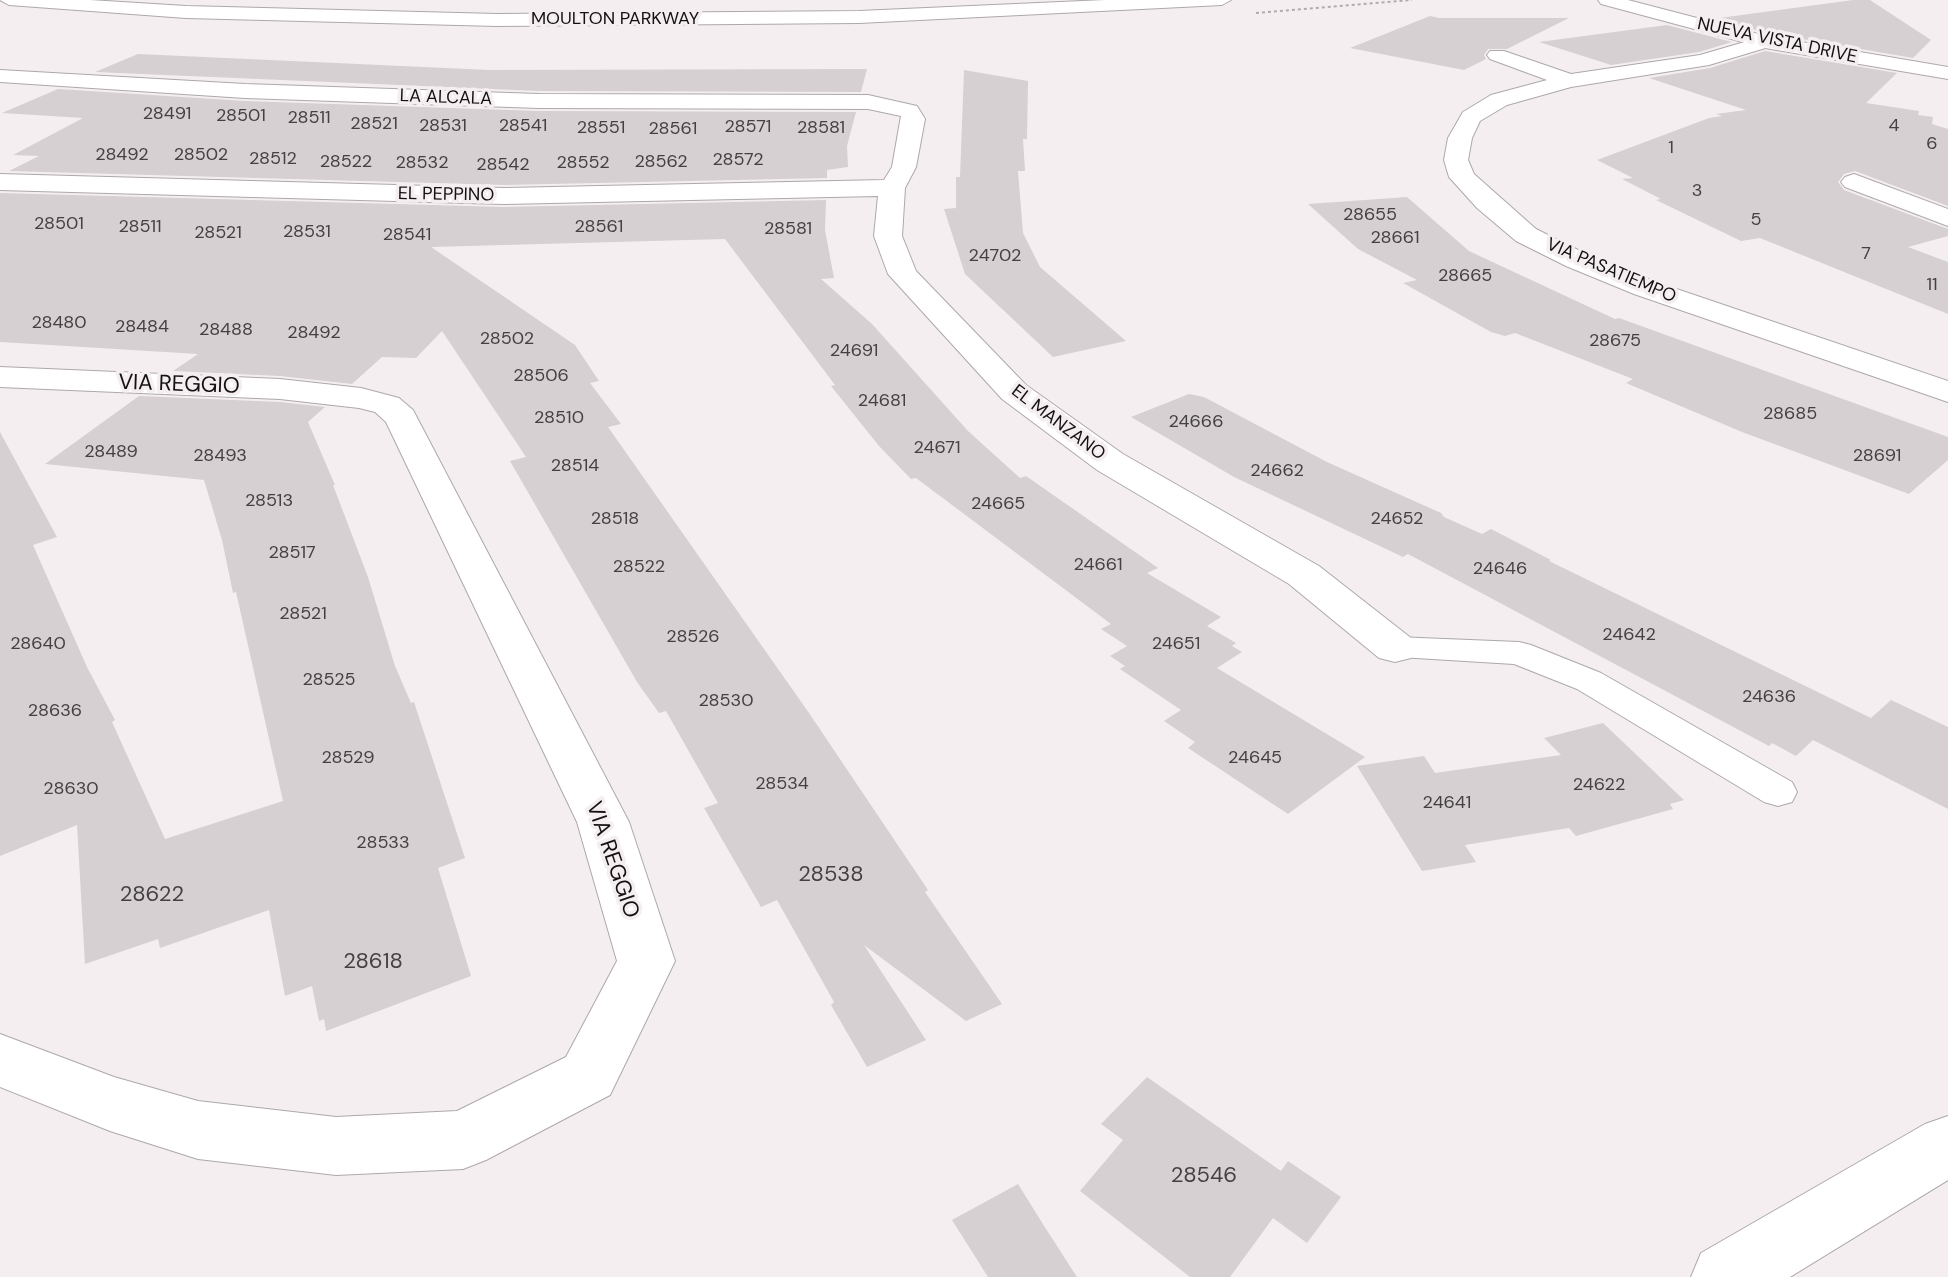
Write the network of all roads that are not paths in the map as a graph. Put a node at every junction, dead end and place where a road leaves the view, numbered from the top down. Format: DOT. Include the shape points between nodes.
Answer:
graph roads {
  1 [pos="9,0"];
  2 [pos="283,0"];
  3 [pos="912,0"];
  4 [pos="1222,0"];
  5 [pos="1607,0"];
  6 [pos="1765,42"];
  7 [pos="1497,55"];
  8 [pos="1948,73"];
  9 [pos="0,76"];
  10 [pos="1569,81"];
  11 [pos="892,105"];
  12 [pos="0,182"];
  13 [pos="1854,182"];
  14 [pos="892,188"];
  15 [pos="1948,218"];
  16 [pos="0,377"];
  17 [pos="1948,392"];
  18 [pos="1395,648"];
  19 [pos="1778,792"];
  20 [pos="0,1060"];
  21 [pos="1948,1145"];
  22 [pos="1726,1277"];
  1 -- 4 [label="street, MOULTON PARKWAY" via="202,12 497,20 859,17"];
  2 -- 3 [label="street, MOULTON PARKWAY" via="616,5"];
  5 -- 6 [label="street, NUEVA VISTA DRIVE"];
  6 -- 8 [label="street, NUEVA VISTA DRIVE"];
  6 -- 10 [label="street, VIA PASATIEMPO" via="1702,61"];
  7 -- 10 [label="street"];
  9 -- 11 [label="street, LA ALCALA" via="508,100"];
  10 -- 17 [label="street, VIA PASATIEMPO" via="1499,100 1471,117 1460,138 1456,160 1462,177 1526,235 1645,288"];
  11 -- 14 [label="street, EL MANZANO" via="909,111 914,119 904,167"];
  12 -- 14 [label="street, EL PEPPINO" via="504,196"];
  13 -- 15 [label="street"];
  14 -- 18 [label="street, EL MANZANO" via="888,236 903,274 1014,392 1110,462 1304,575"];
  16 -- 20 [label="street, VIA REGGIO" via="280,389 361,398 387,405 401,417 603,822 646,961 588,1076 463,1140 336,1146 198,1130"];
  18 -- 19 [label="lane" via="1519,653 1589,681"];
  21 -- 22 [label="street"];
}
